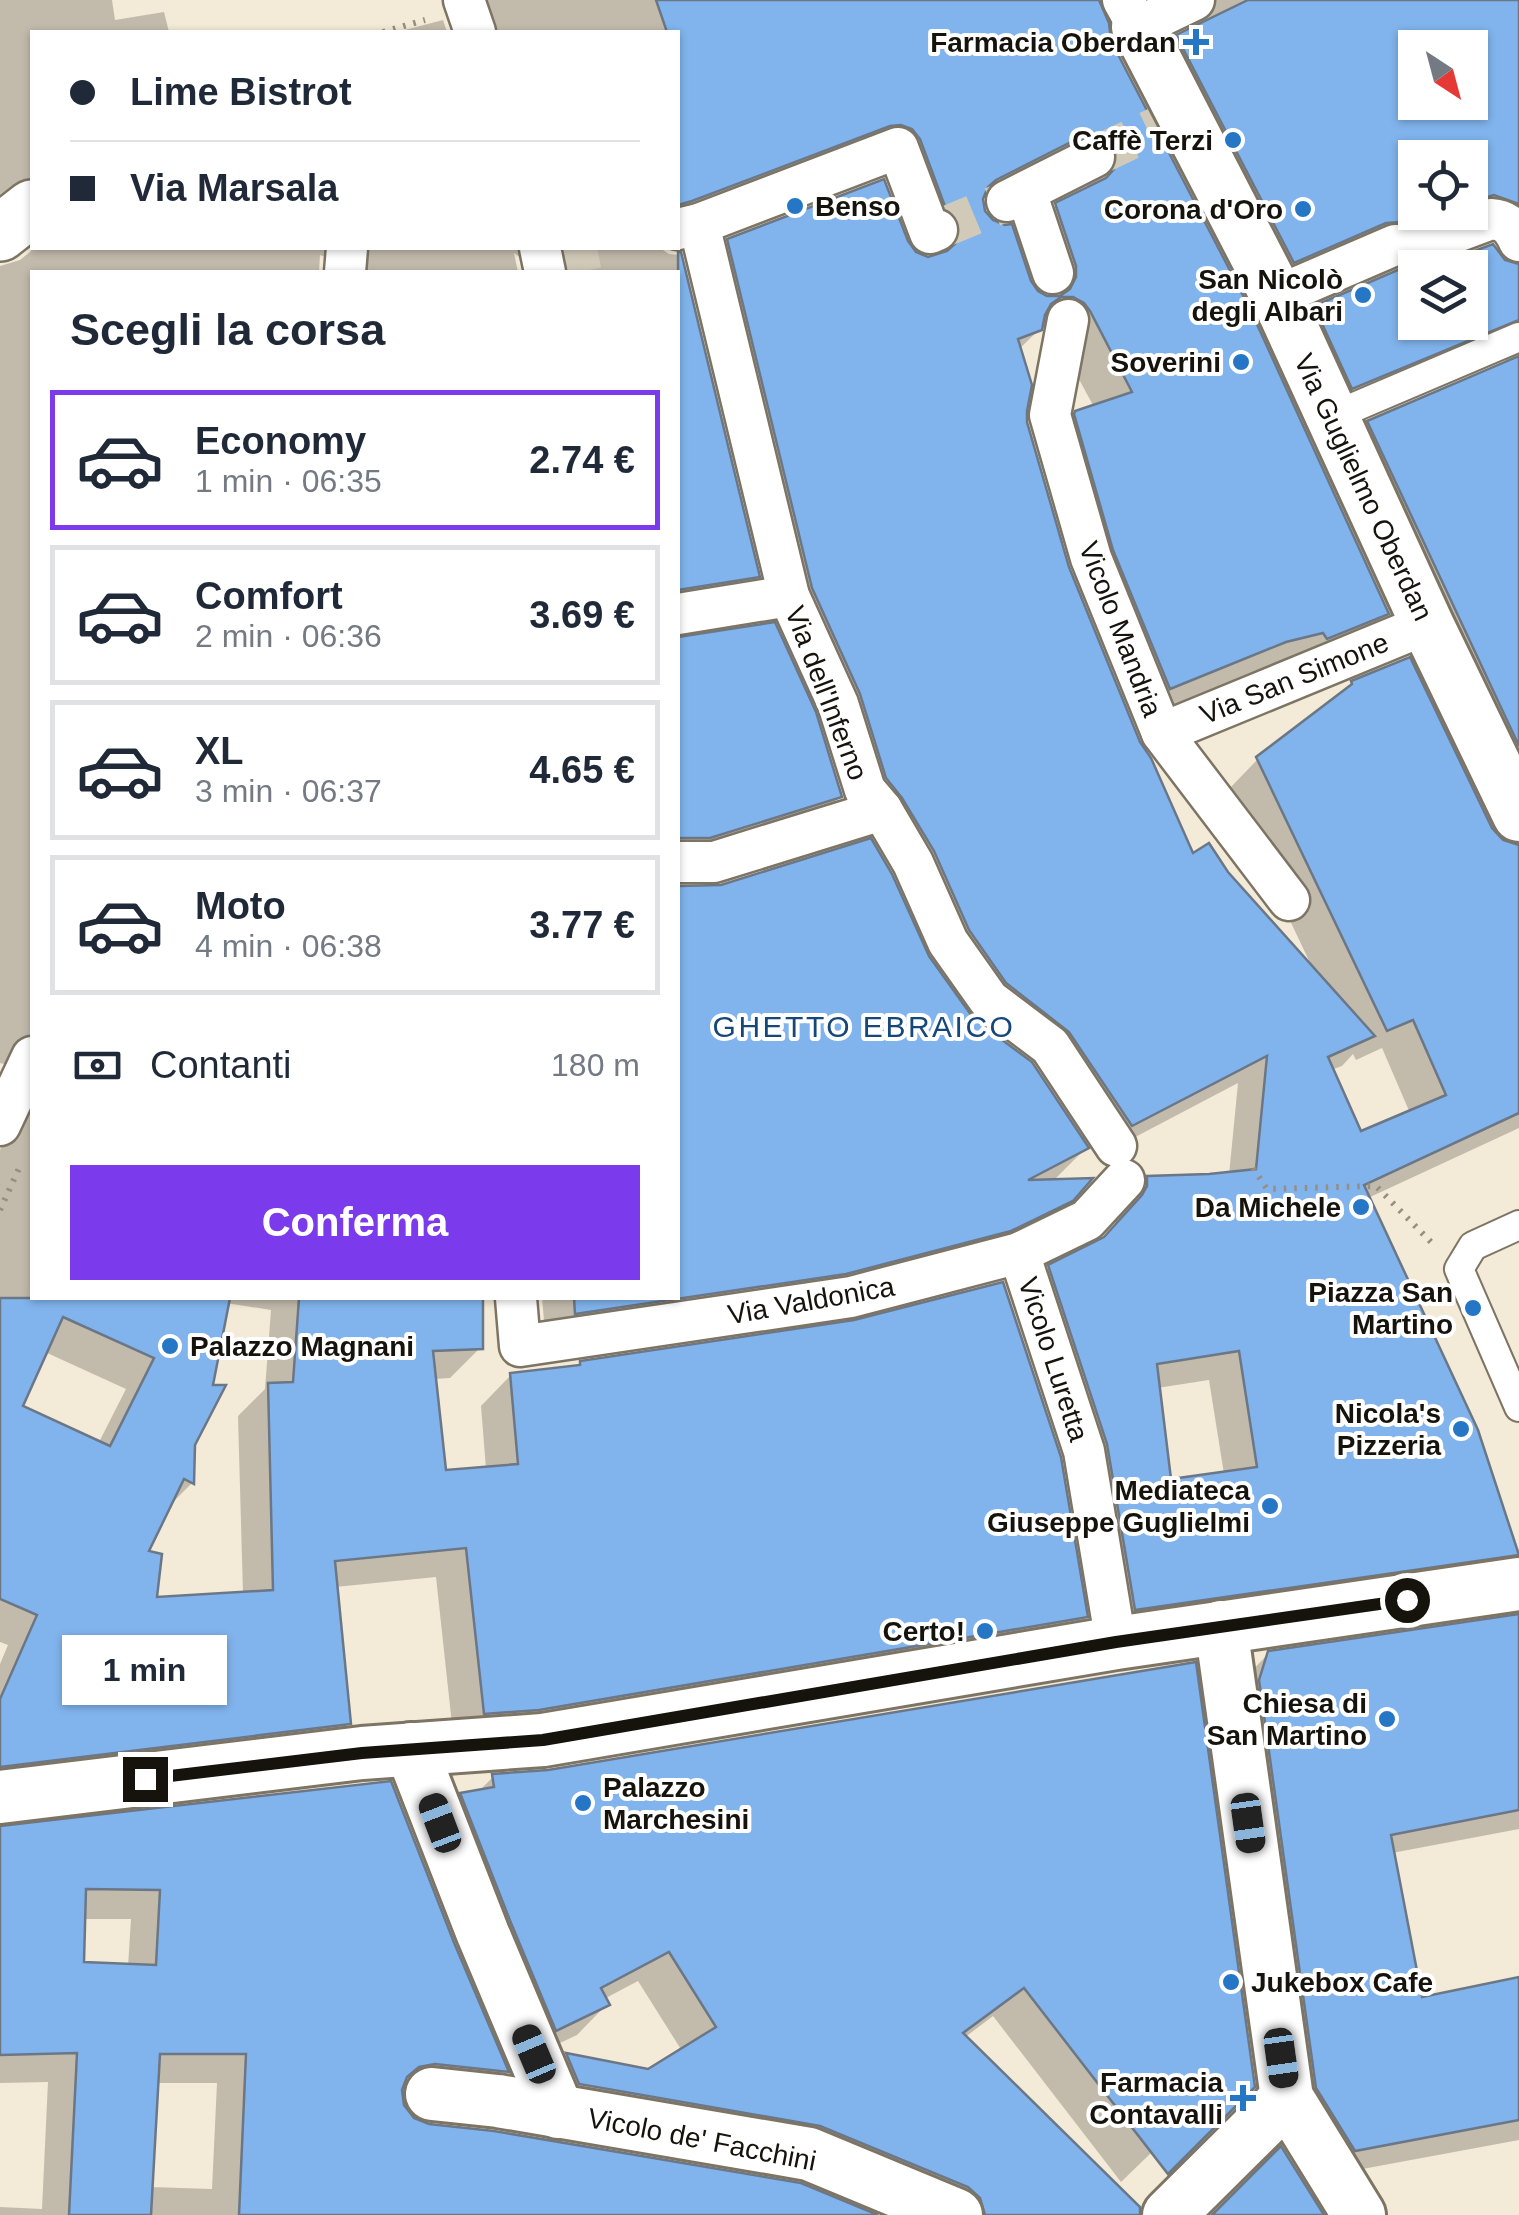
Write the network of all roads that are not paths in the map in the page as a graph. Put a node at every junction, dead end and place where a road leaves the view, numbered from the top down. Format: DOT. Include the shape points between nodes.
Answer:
graph roads {
  1 [pos="1194,0"];
  2 [pos="1131,14"];
  3 [pos="1094,157"];
  4 [pos="30,210"];
  5 [pos="688,227"];
  6 [pos="937,230"];
  7 [pos="0,233"];
  8 [pos="1519,242"];
  9 [pos="1052,273"];
  10 [pos="1277,296"];
  11 [pos="1068,320"];
  12 [pos="1519,337"];
  13 [pos="1331,417"];
  14 [pos="789,596"];
  15 [pos="680,614"];
  16 [pos="1427,624"];
  17 [pos="1162,733"];
  18 [pos="882,810"];
  19 [pos="1519,815"];
  20 [pos="680,862"];
  21 [pos="1289,900"];
  22 [pos="30,1067"];
  23 [pos="13,1139"];
  24 [pos="1120,1163"];
  25 [pos="1519,1225"];
  26 [pos="1020,1253"];
  27 [pos="516,1300"];
  28 [pos="1519,1407"];
  29 [pos="1519,1584"];
  30 [pos="1221,1627"];
  31 [pos="1116,1642"];
  32 [pos="411,1749"];
  33 [pos="0,1797"];
  34 [pos="432,2094"];
  35 [pos="1287,2098"];
  36 [pos="558,2112"];
  37 [pos="956,2215"];
  38 [pos="1168,2215"];
  39 [pos="1360,2215"];
  1 -- 2 [label="street"];
  2 -- 10 [label="street, Via Guglielmo Oberdan" via="1173,119"];
  3 -- 9 [label="street" via="1017,196"];
  4 -- 7 [label="street"];
  5 -- 6 [label="street" via="898,148 930,233"];
  5 -- 14 [label="street, Via dell'Inferno"];
  8 -- 10 [label="street" via="1514,228 1491,220 1422,246 1395,245"];
  10 -- 13 [label="street, Via Guglielmo Oberdan"];
  11 -- 17 [label="street, Vicolo Mandria" via="1050,416 1091,558"];
  12 -- 13 [label="lane"];
  13 -- 16 [label="street, Via Guglielmo Oberdan"];
  14 -- 15 [label="street"];
  14 -- 18 [label="street, Via dell'Inferno" via="838,704 865,790"];
  16 -- 17 [label="street, Via San Simone"];
  16 -- 19 [label="street, Via Guglielmo Oberdan"];
  17 -- 21 [label="street, Vicolo Mandria"];
  18 -- 20 [label="street" via="714,862"];
  18 -- 24 [label="street, Via dell'Inferno" via="948,942 989,1000 1050,1046"];
  22 -- 23 [label="street"];
  24 -- 26 [label="street, Via Valdonica" via="1087,1220"];
  25 -- 28 [label="lane" via="1472,1246 1459,1270"];
  26 -- 27 [label="street, Via Valdonica" via="851,1298 520,1346"];
  26 -- 31 [label="street, Vicolo Luretta" via="1084,1450"];
  29 -- 30 [label="street"];
  30 -- 31 [label="street"];
  30 -- 35 [label="street"];
  31 -- 32 [label="street" via="543,1740"];
  32 -- 33 [label="street"];
  32 -- 36 [label="street, Vicolo de' Facchini"];
  34 -- 36 [label="street, Vicolo de' Facchini"];
  35 -- 38 [label="street"];
  35 -- 39 [label="street"];
  36 -- 37 [label="street, Vicolo de' Facchini" via="809,2154"];
}
